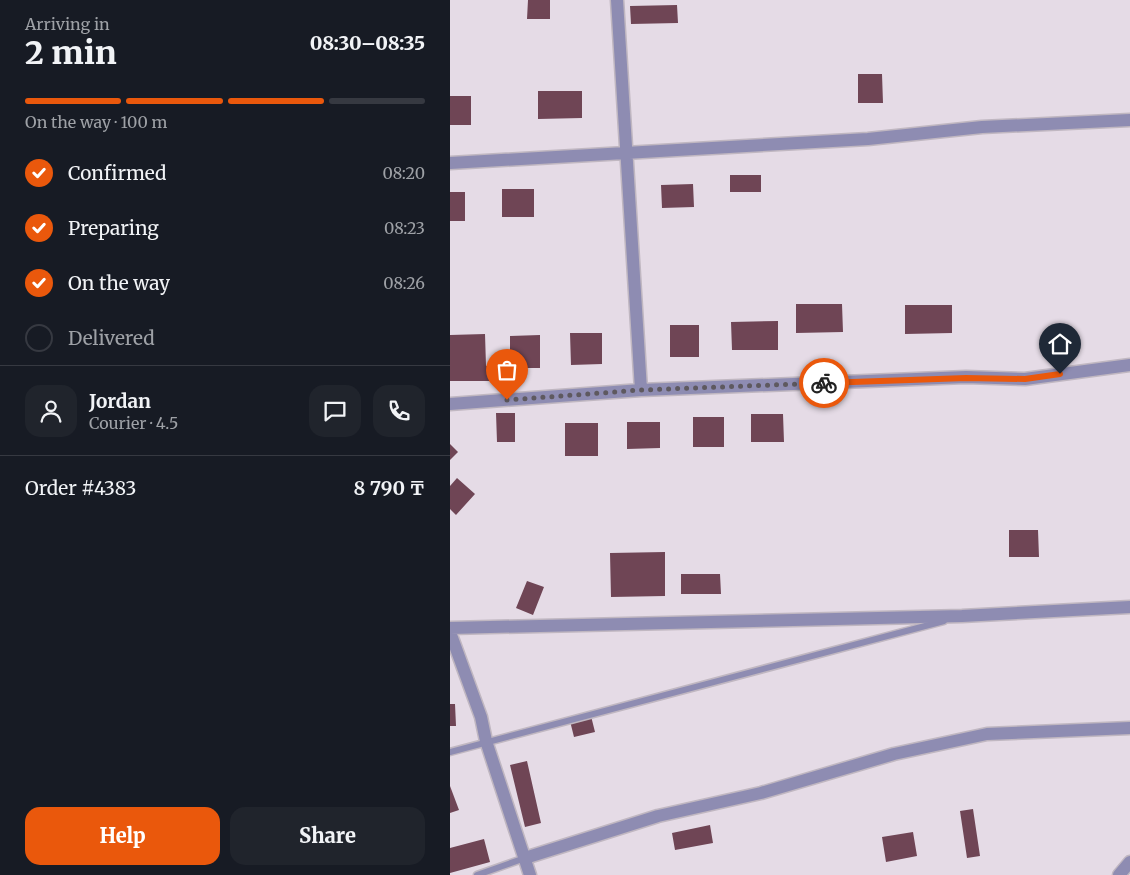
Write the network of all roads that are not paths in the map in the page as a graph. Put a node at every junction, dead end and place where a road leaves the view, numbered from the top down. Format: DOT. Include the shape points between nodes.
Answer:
graph roads {
  1 [pos="617,0"];
  2 [pos="1130,120"];
  3 [pos="625,153"];
  4 [pos="450,163"];
  5 [pos="1130,365"];
  6 [pos="641,390"];
  7 [pos="450,404"];
  8 [pos="1130,607"];
  9 [pos="962,616"];
  10 [pos="450,628"];
  11 [pos="450,632"];
  12 [pos="1130,728"];
  13 [pos="486,741"];
  14 [pos="450,752"];
  15 [pos="524,858"];
  16 [pos="1130,862"];
  17 [pos="477,875"];
  18 [pos="530,875"];
  19 [pos="1119,875"];
  1 -- 3 [label="street"];
  2 -- 3 [label="street" via="982,126 868,139"];
  3 -- 4 [label="street"];
  3 -- 6 [label="street"];
  5 -- 6 [label="street" via="1025,379 966,378"];
  6 -- 7 [label="street"];
  8 -- 9 [label="street"];
  9 -- 10 [label="street"];
  9 -- 13 [label="lane"];
  11 -- 13 [label="street" via="481,717"];
  12 -- 15 [label="street" via="987,734 894,754 761,793 658,816"];
  13 -- 14 [label="lane"];
  13 -- 15 [label="street"];
  15 -- 17 [label="lane"];
  15 -- 18 [label="street"];
  16 -- 19 [label="street"];
}
